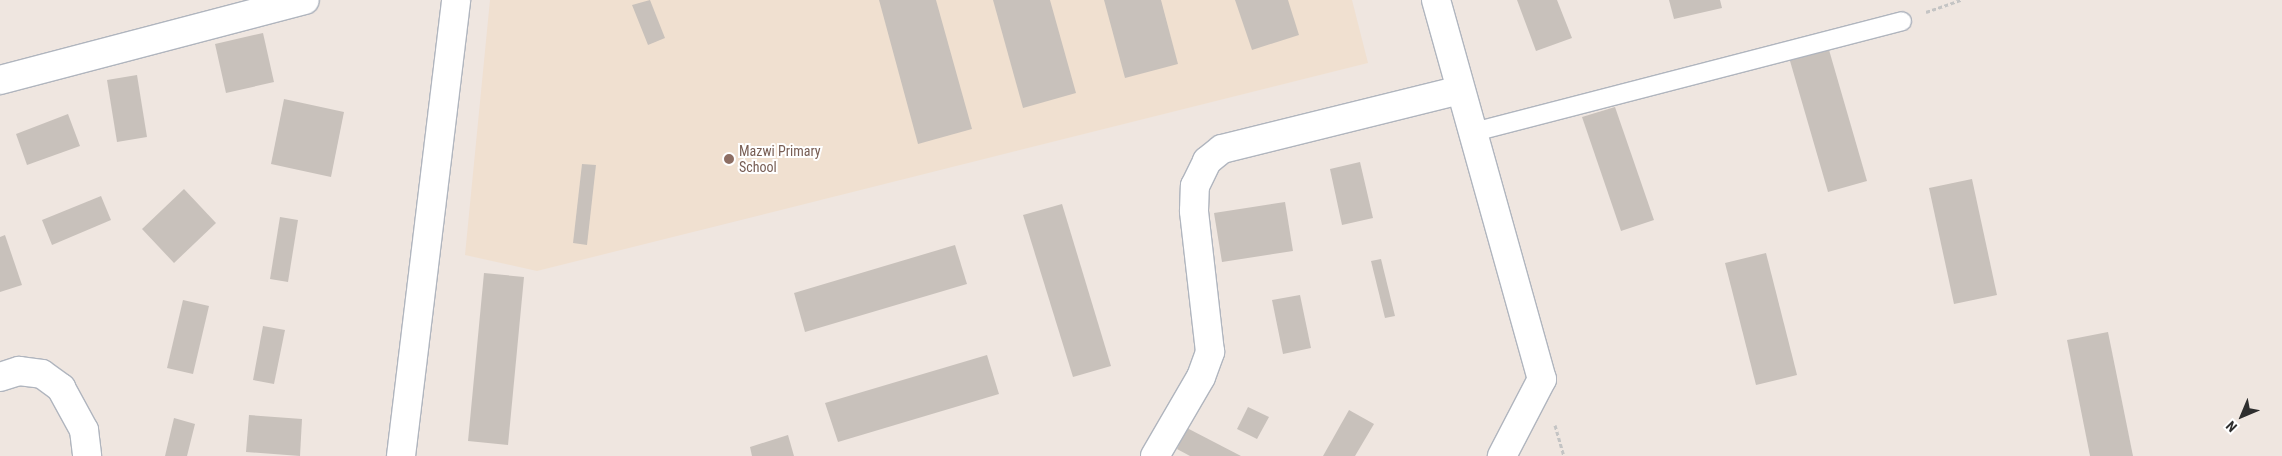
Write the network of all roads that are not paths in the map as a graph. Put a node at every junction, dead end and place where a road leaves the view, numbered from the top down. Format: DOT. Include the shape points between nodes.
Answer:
graph roads {
  1 [pos="305,0"];
  2 [pos="456,0"];
  3 [pos="1436,0"];
  4 [pos="1902,21"];
  5 [pos="0,80"];
  6 [pos="1460,90"];
  7 [pos="1474,132"];
  8 [pos="0,377"];
  9 [pos="87,456"];
  10 [pos="401,456"];
  11 [pos="1155,456"];
  12 [pos="1502,456"];
  1 -- 5 [label="street"];
  2 -- 10 [label="street"];
  3 -- 6 [label="street"];
  4 -- 7 [label="lane"];
  6 -- 7 [label="street"];
  6 -- 11 [label="street" via="1222,149 1207,161 1195,186 1194,211 1210,352 1201,377"];
  7 -- 12 [label="street" via="1542,379"];
  8 -- 9 [label="street" via="19,371 42,374 61,388 84,430"];
}
